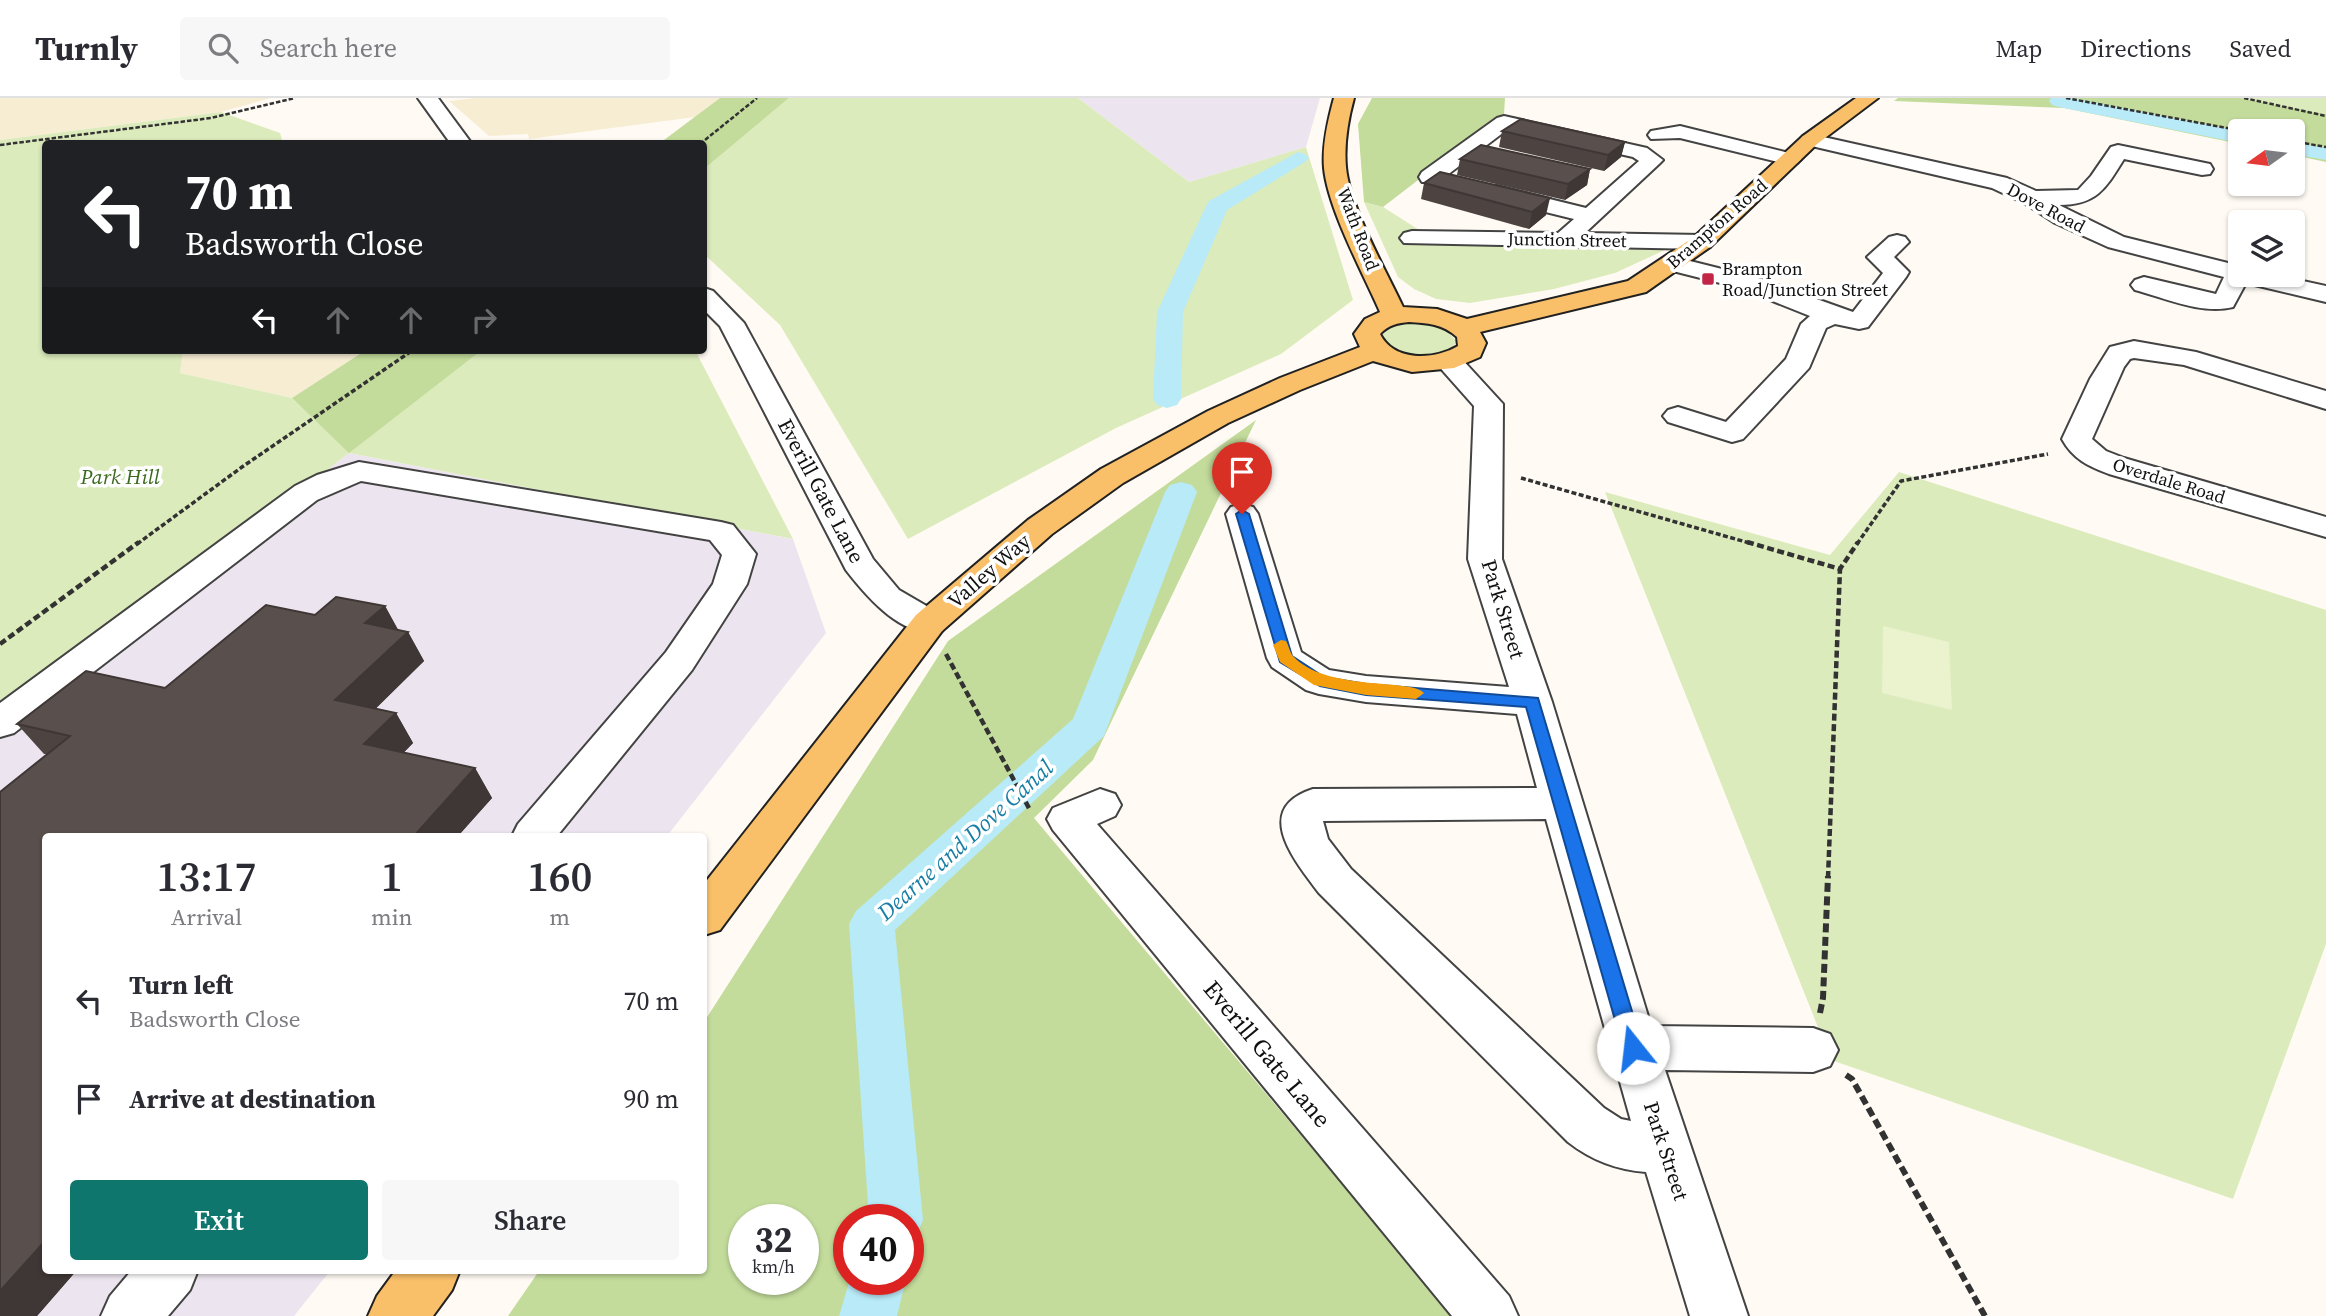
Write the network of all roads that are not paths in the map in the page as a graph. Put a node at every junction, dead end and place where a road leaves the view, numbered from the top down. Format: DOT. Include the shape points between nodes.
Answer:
graph roads {
  1 [pos="428,98"];
  2 [pos="1344,98"];
  3 [pos="1868,98"];
  4 [pos="1658,135"];
  5 [pos="459,140"];
  6 [pos="1810,140"];
  7 [pos="1468,149"];
  8 [pos="1494,155"];
  9 [pos="1790,159"];
  10 [pos="2202,169"];
  11 [pos="1599,178"];
  12 [pos="1625,184"];
  13 [pos="2032,198"];
  14 [pos="1591,216"];
  15 [pos="1564,240"];
  16 [pos="1426,241"];
  17 [pos="1702,242"];
  18 [pos="1897,242"];
  19 [pos="1674,264"];
  20 [pos="2228,271"];
  21 [pos="2144,285"];
  22 [pos="2233,287"];
  23 [pos="2296,287"];
  24 [pos="2326,294"];
  25 [pos="707,299"];
  26 [pos="1394,315"];
  27 [pos="1831,315"];
  28 [pos="1463,328"];
  29 [pos="1376,351"];
  30 [pos="1449,362"];
  31 [pos="2326,400"];
  32 [pos="1678,416"];
  33 [pos="1242,514"];
  34 [pos="2326,527"];
  35 [pos="929,623"];
  36 [pos="1533,702"];
  37 [pos="0,723"];
  38 [pos="1562,803"];
  39 [pos="1100,805"];
  40 [pos="536,833"];
  41 [pos="707,913"];
  42 [pos="1633,1048"];
  43 [pos="1812,1050"];
  44 [pos="1665,1148"];
  45 [pos="167,1274"];
  46 [pos="429,1274"];
  47 [pos="130,1316"];
  48 [pos="397,1316"];
  49 [pos="1489,1316"];
  50 [pos="1719,1316"];
  1 -- 5 [label="street"];
  2 -- 26 [label="main road, Wath Road" via="1335,169 1350,218"];
  3 -- 6 [label="main road, Brampton Road"];
  4 -- 9 [label="street" via="1680,132"];
  6 -- 9 [label="main road, Brampton Road"];
  6 -- 13 [label="street, Dove Road" via="1999,183"];
  7 -- 8 [label="street"];
  7 -- 12 [label="street" via="1504,122 1640,152 1652,160"];
  7 -- 14 [label="street" via="1430,177"];
  9 -- 17 [label="main road, Brampton Road"];
  10 -- 13 [label="street" via="2118,151 2094,190 2085,196"];
  11 -- 12 [label="street"];
  12 -- 14 [label="street"];
  13 -- 20 [label="street, Dove Road" via="2116,242"];
  14 -- 15 [label="street"];
  15 -- 16 [label="street, Junction Street"];
  15 -- 17 [label="street, Junction Street"];
  17 -- 19 [label="main road, Brampton Road"];
  18 -- 27 [label="street" via="1879,257 1897,272 1859,321"];
  19 -- 27 [label="street" via="1749,283"];
  19 -- 28 [label="main road, Brampton Road" via="1637,287"];
  21 -- 22 [label="street" via="2224,302"];
  23 -- 24 [label="street, Dove Road"];
  25 -- 35 [label="street, Everill Gate Lane" via="731,323 858,563 887,598"];
  26 -- 28 [label="main road" via="1424,314"];
  26 -- 29 [label="main road" via="1371,326 1367,334"];
  27 -- 32 [label="street" via="1814,324 1800,362 1732,433"];
  28 -- 30 [label="main road" via="1473,343 1470,351"];
  29 -- 30 [label="main road" via="1418,364"];
  29 -- 35 [label="main road, Valley Way" via="1218,417 1112,476 1040,527"];
  30 -- 36 [label="street, Park Street" via="1489,404 1485,559"];
  31 -- 34 [label="street, Overdale Road" via="2170,352 2133,348 2117,356 2077,439 2082,448 2120,467"];
  33 -- 36 [label="street" via="1285,658 1320,681"];
  35 -- 41 [label="main road, Valley Way"];
  36 -- 38 [label="street, Park Street"];
  37 -- 40 [label="street" via="306,493 359,471 721,532 738,554 730,584 679,662"];
  38 -- 42 [label="street, Park Street"];
  38 -- 44 [label="street" via="1313,805 1302,814 1301,830 1335,881 1586,1125 1615,1144"];
  39 -- 49 [label="street, Everill Gate Lane" via="1068,819"];
  42 -- 43 [label="street"];
  42 -- 44 [label="street, Park Street"];
  44 -- 50 [label="street, Park Street"];
  45 -- 47 [label="street"];
  46 -- 48 [label="main road"];
}
